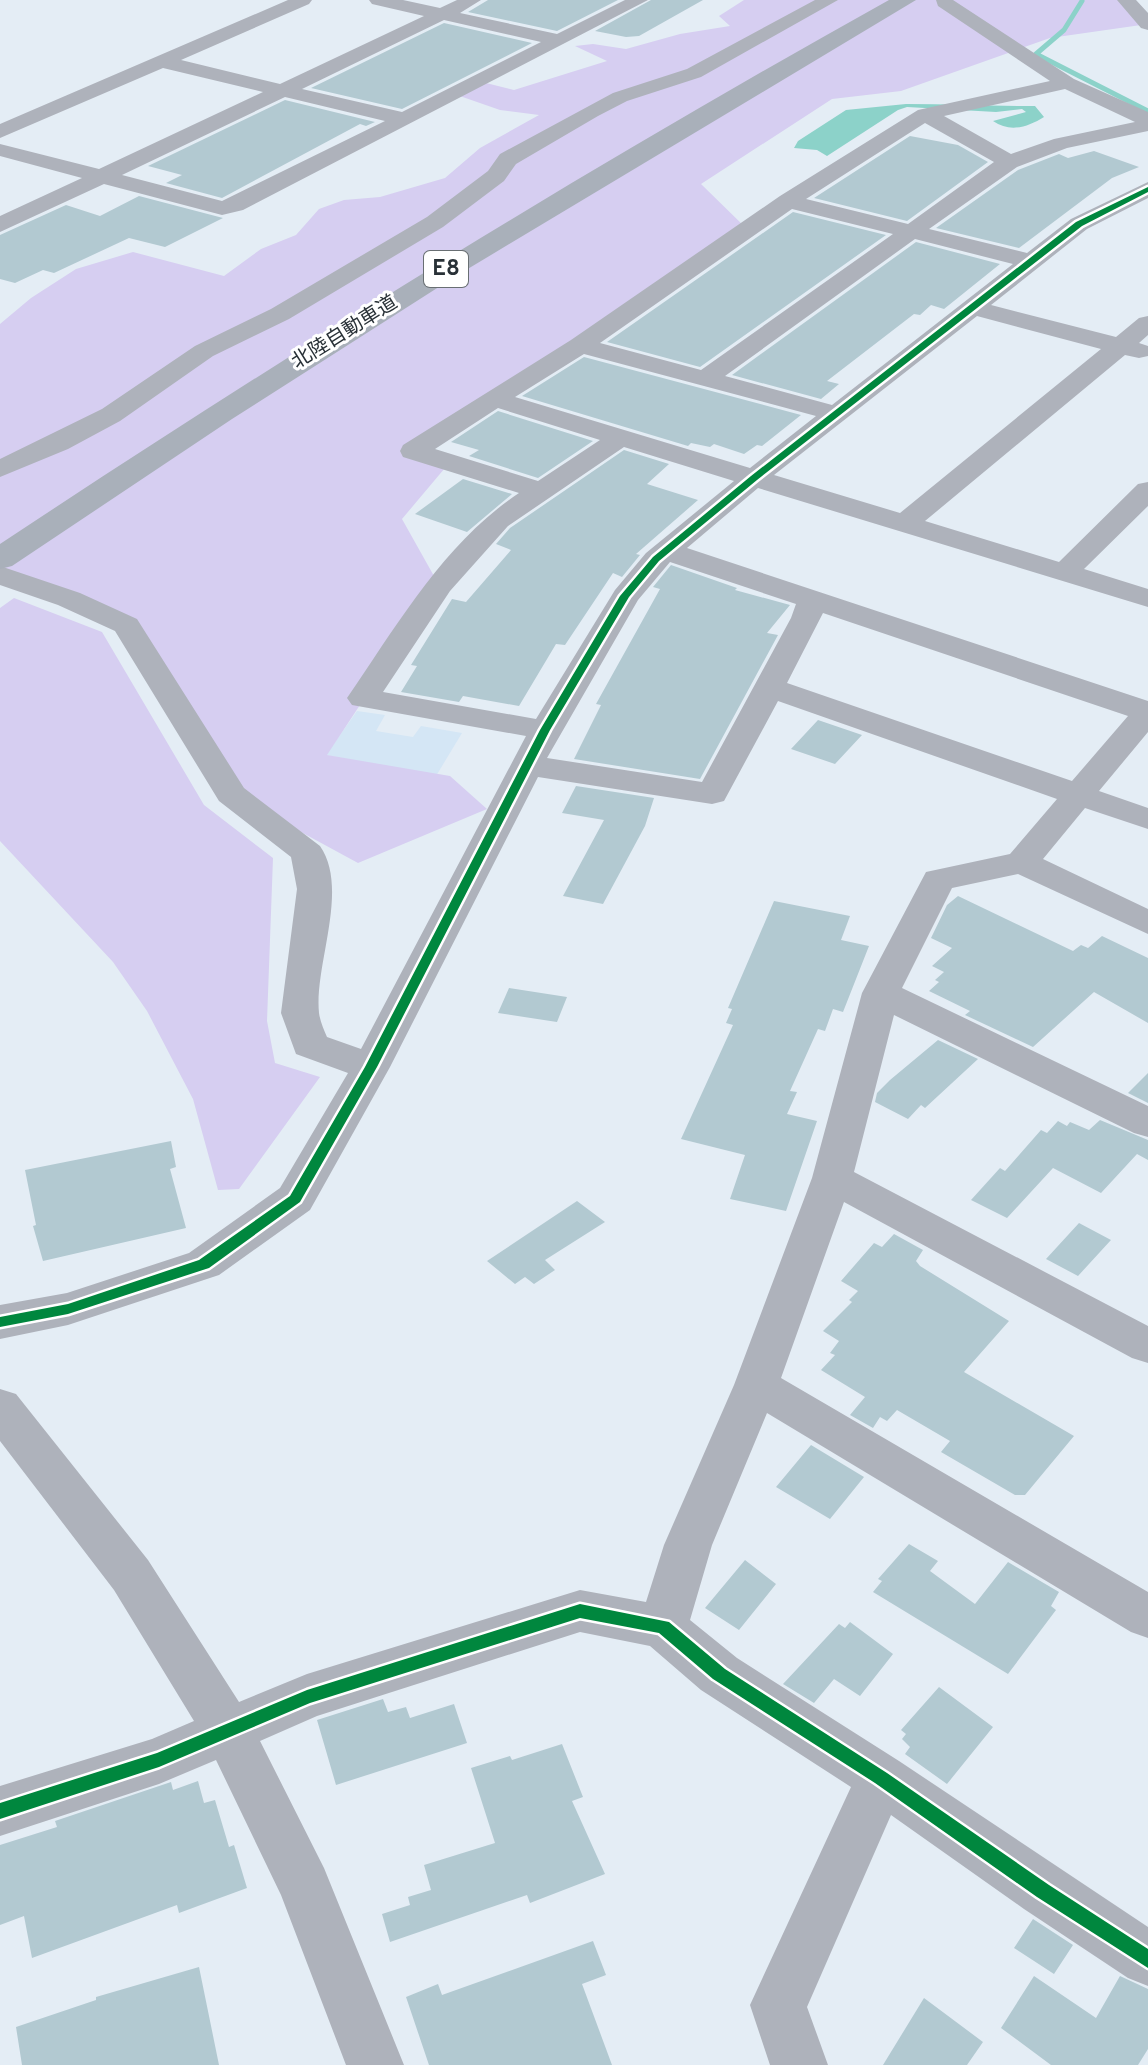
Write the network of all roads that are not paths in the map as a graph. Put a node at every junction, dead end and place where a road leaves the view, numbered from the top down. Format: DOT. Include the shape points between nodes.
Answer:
graph roads {
  1 [pos="303,0"];
  2 [pos="378,0"];
  3 [pos="472,0"];
  4 [pos="639,0"];
  5 [pos="829,0"];
  6 [pos="871,0"];
  7 [pos="905,0"];
  8 [pos="1126,0"];
  9 [pos="957,2"];
  10 [pos="443,12"];
  11 [pos="1148,24"];
  12 [pos="558,40"];
  13 [pos="163,62"];
  14 [pos="1067,83"];
  15 [pos="281,90"];
  16 [pos="925,114"];
  17 [pos="404,119"];
  18 [pos="1148,123"];
  19 [pos="0,132"];
  20 [pos="0,150"];
  21 [pos="1009,162"];
  22 [pos="96,177"];
  23 [pos="1148,189"];
  24 [pos="788,201"];
  25 [pos="0,225"];
  26 [pos="912,231"];
  27 [pos="1034,262"];
  28 [pos="975,308"];
  29 [pos="1148,323"];
  30 [pos="580,345"];
  31 [pos="1120,346"];
  32 [pos="1148,353"];
  33 [pos="706,378"];
  34 [pos="494,399"];
  35 [pos="837,414"];
  36 [pos="163,420"];
  37 [pos="620,438"];
  38 [pos="0,469"];
  39 [pos="754,478"];
  40 [pos="541,491"];
  41 [pos="1144,499"];
  42 [pos="904,524"];
  43 [pos="667,551"];
  44 [pos="0,559"];
  45 [pos="1064,573"];
  46 [pos="0,575"];
  47 [pos="1148,598"];
  48 [pos="812,599"];
  49 [pos="769,687"];
  50 [pos="1148,712"];
  51 [pos="545,730"];
  52 [pos="527,765"];
  53 [pos="1080,795"];
  54 [pos="1148,819"];
  55 [pos="1022,862"];
  56 [pos="1148,923"];
  57 [pos="881,993"];
  58 [pos="371,1067"];
  59 [pos="1148,1123"];
  60 [pos="832,1178"];
  61 [pos="0,1322"];
  62 [pos="1148,1346"];
  63 [pos="756,1385"];
  64 [pos="0,1407"];
  65 [pos="1148,1617"];
  66 [pos="663,1627"];
  67 [pos="228,1730"];
  68 [pos="881,1778"];
  69 [pos="0,1811"];
  70 [pos="1148,1959"];
  71 [pos="375,2065"];
  72 [pos="799,2065"];
  1 -- 13 [label="street"];
  2 -- 10 [label="street"];
  3 -- 10 [label="street"];
  4 -- 12 [label="street"];
  5 -- 38 [label="street" via="694,73 620,97 580,118 508,159 496,176 435,222 280,314 204,351 111,415"];
  6 -- 36 [label="highway, 北陸自動車道 / E8" via="606,148"];
  7 -- 44 [label="highway, 北陸自動車道 / E8" via="465,258"];
  8 -- 11 [label="street"];
  9 -- 14 [label="street"];
  10 -- 12 [label="street"];
  10 -- 15 [label="street"];
  12 -- 17 [label="street"];
  13 -- 15 [label="street"];
  13 -- 19 [label="street"];
  14 -- 16 [label="street"];
  14 -- 18 [label="street"];
  15 -- 17 [label="street"];
  15 -- 22 [label="street"];
  16 -- 21 [label="street"];
  16 -- 24 [label="street"];
  17 -- 22 [label="street" via="222,208"];
  18 -- 21 [label="street" via="1061,143"];
  20 -- 22 [label="street"];
  21 -- 26 [label="street"];
  22 -- 25 [label="street"];
  23 -- 27 [label="street" via="1079,224"];
  24 -- 26 [label="street"];
  24 -- 30 [label="street"];
  26 -- 27 [label="street"];
  26 -- 33 [label="street"];
  27 -- 28 [label="street"];
  28 -- 31 [label="street"];
  28 -- 35 [label="street"];
  29 -- 31 [label="street"];
  30 -- 33 [label="street"];
  30 -- 34 [label="street"];
  31 -- 32 [label="street"];
  31 -- 42 [label="street"];
  33 -- 35 [label="street"];
  34 -- 37 [label="street"];
  34 -- 40 [label="street" via="413,451"];
  35 -- 39 [label="street"];
  37 -- 39 [label="street"];
  37 -- 40 [label="street"];
  39 -- 42 [label="street"];
  39 -- 43 [label="street"];
  40 -- 51 [label="street" via="498,520 439,585 363,698"];
  41 -- 45 [label="street"];
  42 -- 45 [label="street"];
  43 -- 48 [label="street"];
  43 -- 51 [label="street" via="625,596"];
  45 -- 47 [label="street"];
  46 -- 58 [label="street" via="126,625 231,794 308,853 315,889 300,1013 310,1045"];
  48 -- 49 [label="street"];
  48 -- 50 [label="street"];
  49 -- 52 [label="street" via="712,794"];
  49 -- 53 [label="street"];
  50 -- 53 [label="street"];
  51 -- 52 [label="street"];
  52 -- 58 [label="street"];
  53 -- 54 [label="street"];
  53 -- 55 [label="street"];
  55 -- 56 [label="street"];
  55 -- 57 [label="street" via="938,880"];
  57 -- 59 [label="street"];
  57 -- 60 [label="street"];
  58 -- 61 [label="street" via="295,1199 204,1264 68,1309"];
  60 -- 62 [label="street"];
  60 -- 63 [label="street"];
  63 -- 65 [label="street"];
  63 -- 66 [label="street" via="688,1545"];
  64 -- 67 [label="street" via="131,1575"];
  66 -- 67 [label="street" via="580,1611 307,1697"];
  66 -- 68 [label="street" via="732,1683"];
  67 -- 69 [label="street" via="159,1760"];
  67 -- 71 [label="street" via="305,1886"];
  68 -- 70 [label="street"];
  68 -- 72 [label="street" via="778,2005"];
}
